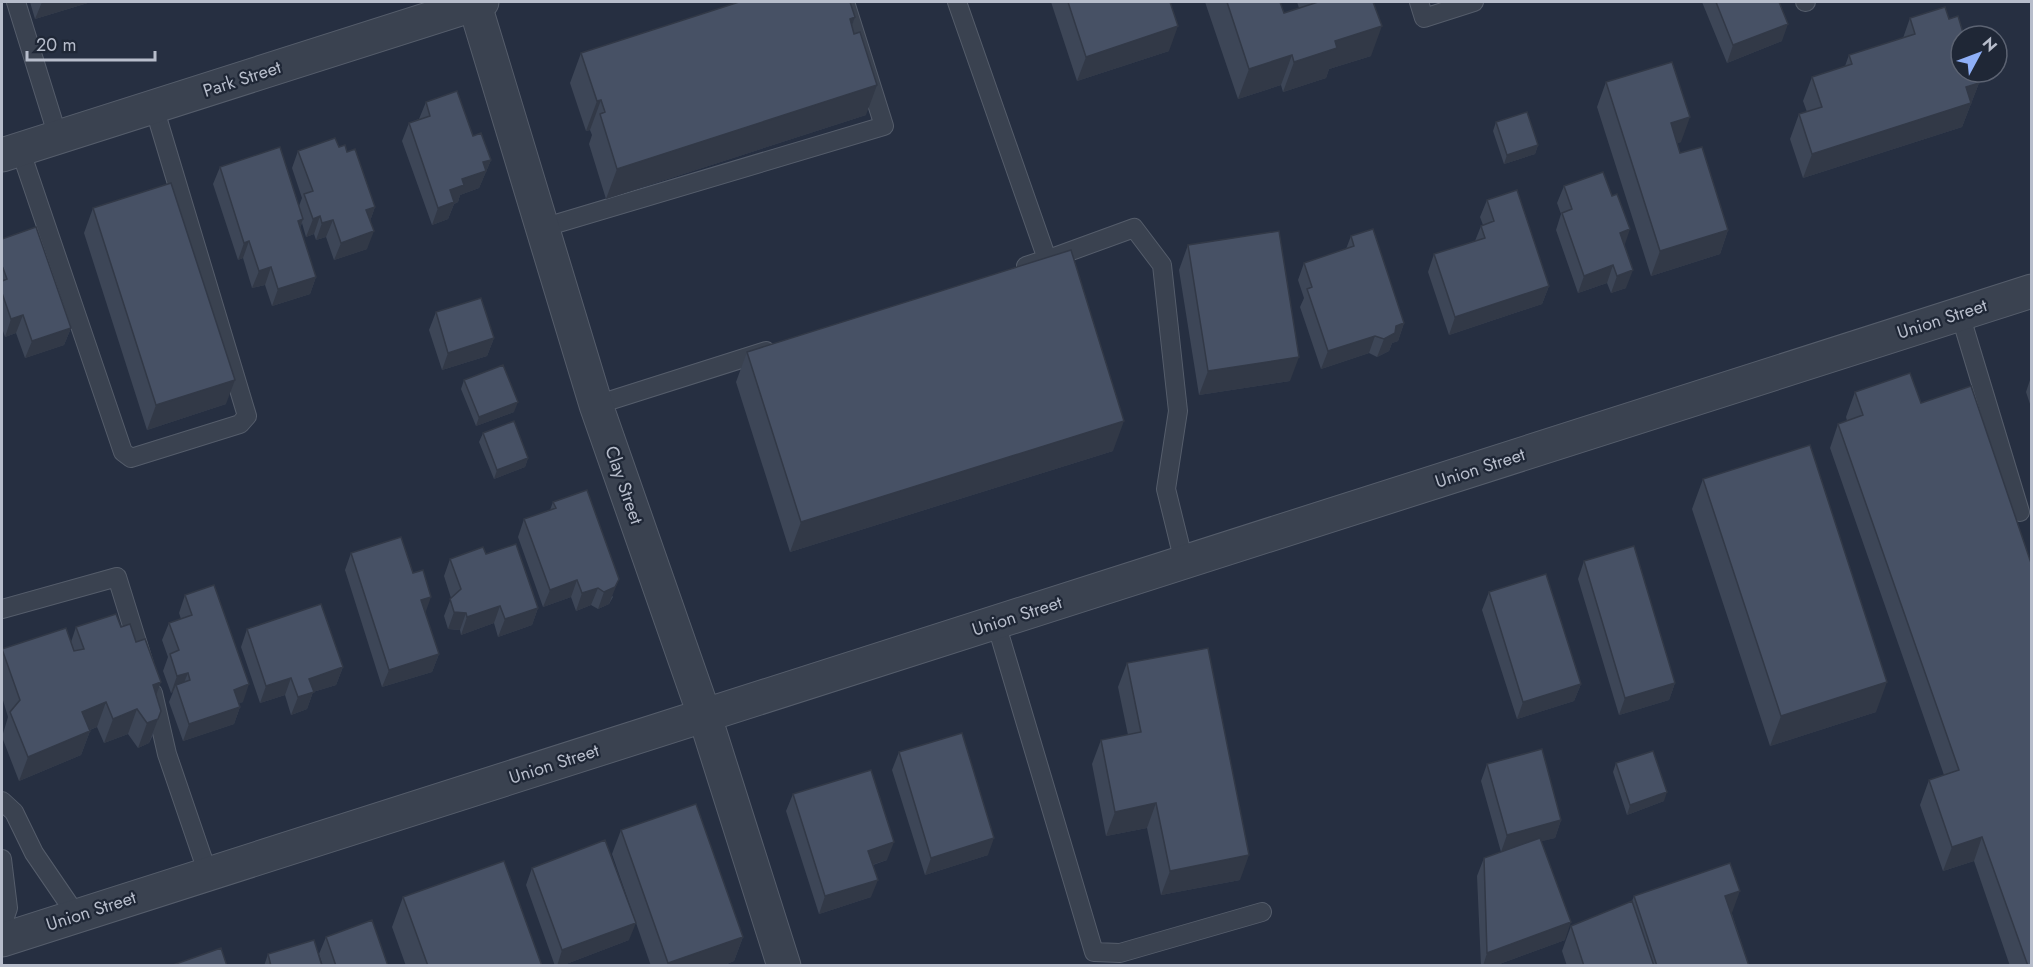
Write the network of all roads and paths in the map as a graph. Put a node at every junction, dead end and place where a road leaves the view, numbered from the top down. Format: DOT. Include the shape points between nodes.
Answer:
graph roads {
  1 [pos="16,2"];
  2 [pos="477,2"];
  3 [pos="845,2"];
  4 [pos="957,2"];
  5 [pos="1419,2"];
  6 [pos="1474,2"];
  7 [pos="154,107"];
  8 [pos="58,137"];
  9 [pos="11,152"];
  10 [pos="542,228"];
  11 [pos="1047,259"];
  12 [pos="1014,270"];
  13 [pos="2031,291"];
  14 [pos="1960,314"];
  15 [pos="783,345"];
  16 [pos="596,405"];
  17 [pos="2020,512"];
  18 [pos="1184,562"];
  19 [pos="2,609"];
  20 [pos="996,623"];
  21 [pos="705,717"];
  22 [pos="2,801"];
  23 [pos="2,860"];
  24 [pos="208,874"];
  25 [pos="1262,912"];
  26 [pos="77,916"];
  27 [pos="2,926"];
  28 [pos="2,940"];
  29 [pos="784,966"];
  1 -- 8 [label="lane"];
  2 -- 7 [label="street, Park Street"];
  2 -- 10 [label="street, Clay Street"];
  3 -- 10 [label="lane" via="884,126"];
  4 -- 11 [label="lane"];
  5 -- 6 [label="lane" via="1424,18"];
  7 -- 8 [label="street, Park Street"];
  7 -- 9 [label="lane" via="247,416 229,428 131,458 123,453"];
  8 -- 9 [label="street, Park Street"];
  10 -- 16 [label="street, Clay Street"];
  11 -- 12 [label="lane"];
  11 -- 18 [label="lane" via="1134,228 1162,265 1178,411 1166,489"];
  13 -- 14 [label="street, Union Street"];
  14 -- 17 [label="lane"];
  14 -- 18 [label="street, Union Street"];
  15 -- 16 [label="lane"];
  16 -- 21 [label="street, Clay Street"];
  18 -- 20 [label="street, Union Street"];
  19 -- 24 [label="lane" via="117,577 159,709 167,754"];
  20 -- 21 [label="street, Union Street"];
  20 -- 25 [label="lane" via="1094,952 1120,953"];
  21 -- 24 [label="street, Union Street"];
  21 -- 29 [label="street, Clay Street"];
  22 -- 26 [label="lane" via="14,812 34,854"];
  23 -- 27 [label="lane" via="8,908"];
  24 -- 26 [label="street, Union Street"];
  26 -- 28 [label="street, Union Street"];
}
